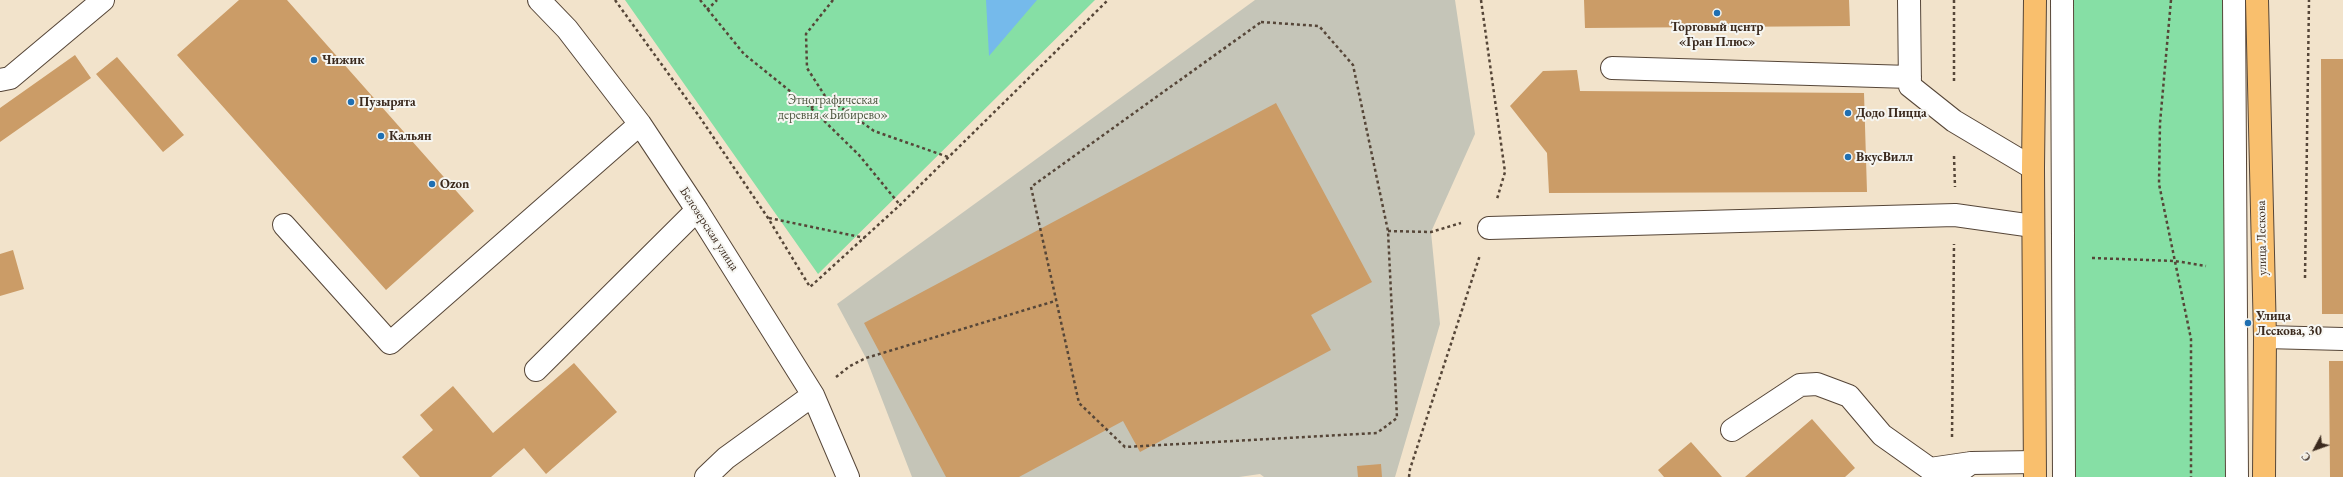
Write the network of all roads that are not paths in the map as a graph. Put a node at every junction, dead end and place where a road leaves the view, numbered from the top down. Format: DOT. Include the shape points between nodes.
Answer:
graph roads {
  1 [pos="103,0"];
  2 [pos="539,0"];
  3 [pos="1909,0"];
  4 [pos="2035,0"];
  5 [pos="2062,0"];
  6 [pos="2234,0"];
  7 [pos="2257,0"];
  8 [pos="1612,68"];
  9 [pos="1910,77"];
  10 [pos="0,80"];
  11 [pos="640,124"];
  12 [pos="2032,168"];
  13 [pos="697,210"];
  14 [pos="284,225"];
  15 [pos="2033,226"];
  16 [pos="1489,228"];
  17 [pos="2265,337"];
  18 [pos="2343,339"];
  19 [pos="536,370"];
  20 [pos="813,395"];
  21 [pos="1732,430"];
  22 [pos="1971,463"];
  23 [pos="2034,469"];
  24 [pos="706,477"];
  25 [pos="848,477"];
  26 [pos="1952,477"];
  27 [pos="2064,477"];
  28 [pos="2237,477"];
  29 [pos="2264,477"];
  1 -- 10 [label="street" via="10,78"];
  2 -- 11 [label="street, Белозерская улица" via="567,29"];
  3 -- 9 [label="street"];
  4 -- 12 [label="main road"];
  5 -- 27 [label="street"];
  6 -- 28 [label="street, улица Лескова"];
  7 -- 17 [label="main road, улица Лескова"];
  8 -- 9 [label="street"];
  9 -- 12 [label="street" via="1910,86 1954,121"];
  11 -- 13 [label="street, Белозерская улица"];
  11 -- 14 [label="street" via="390,343"];
  12 -- 15 [label="main road"];
  13 -- 19 [label="street"];
  13 -- 20 [label="street, Белозерская улица"];
  15 -- 16 [label="street" via="1955,215"];
  15 -- 23 [label="main road"];
  17 -- 18 [label="street"];
  17 -- 29 [label="main road, улица Лескова"];
  20 -- 24 [label="street" via="726,458"];
  20 -- 25 [label="street, Белозерская улица"];
  21 -- 22 [label="street" via="1800,385 1817,384 1849,396 1882,435 1930,469"];
  22 -- 23 [label="street"];
  22 -- 26 [label="street"];
}
